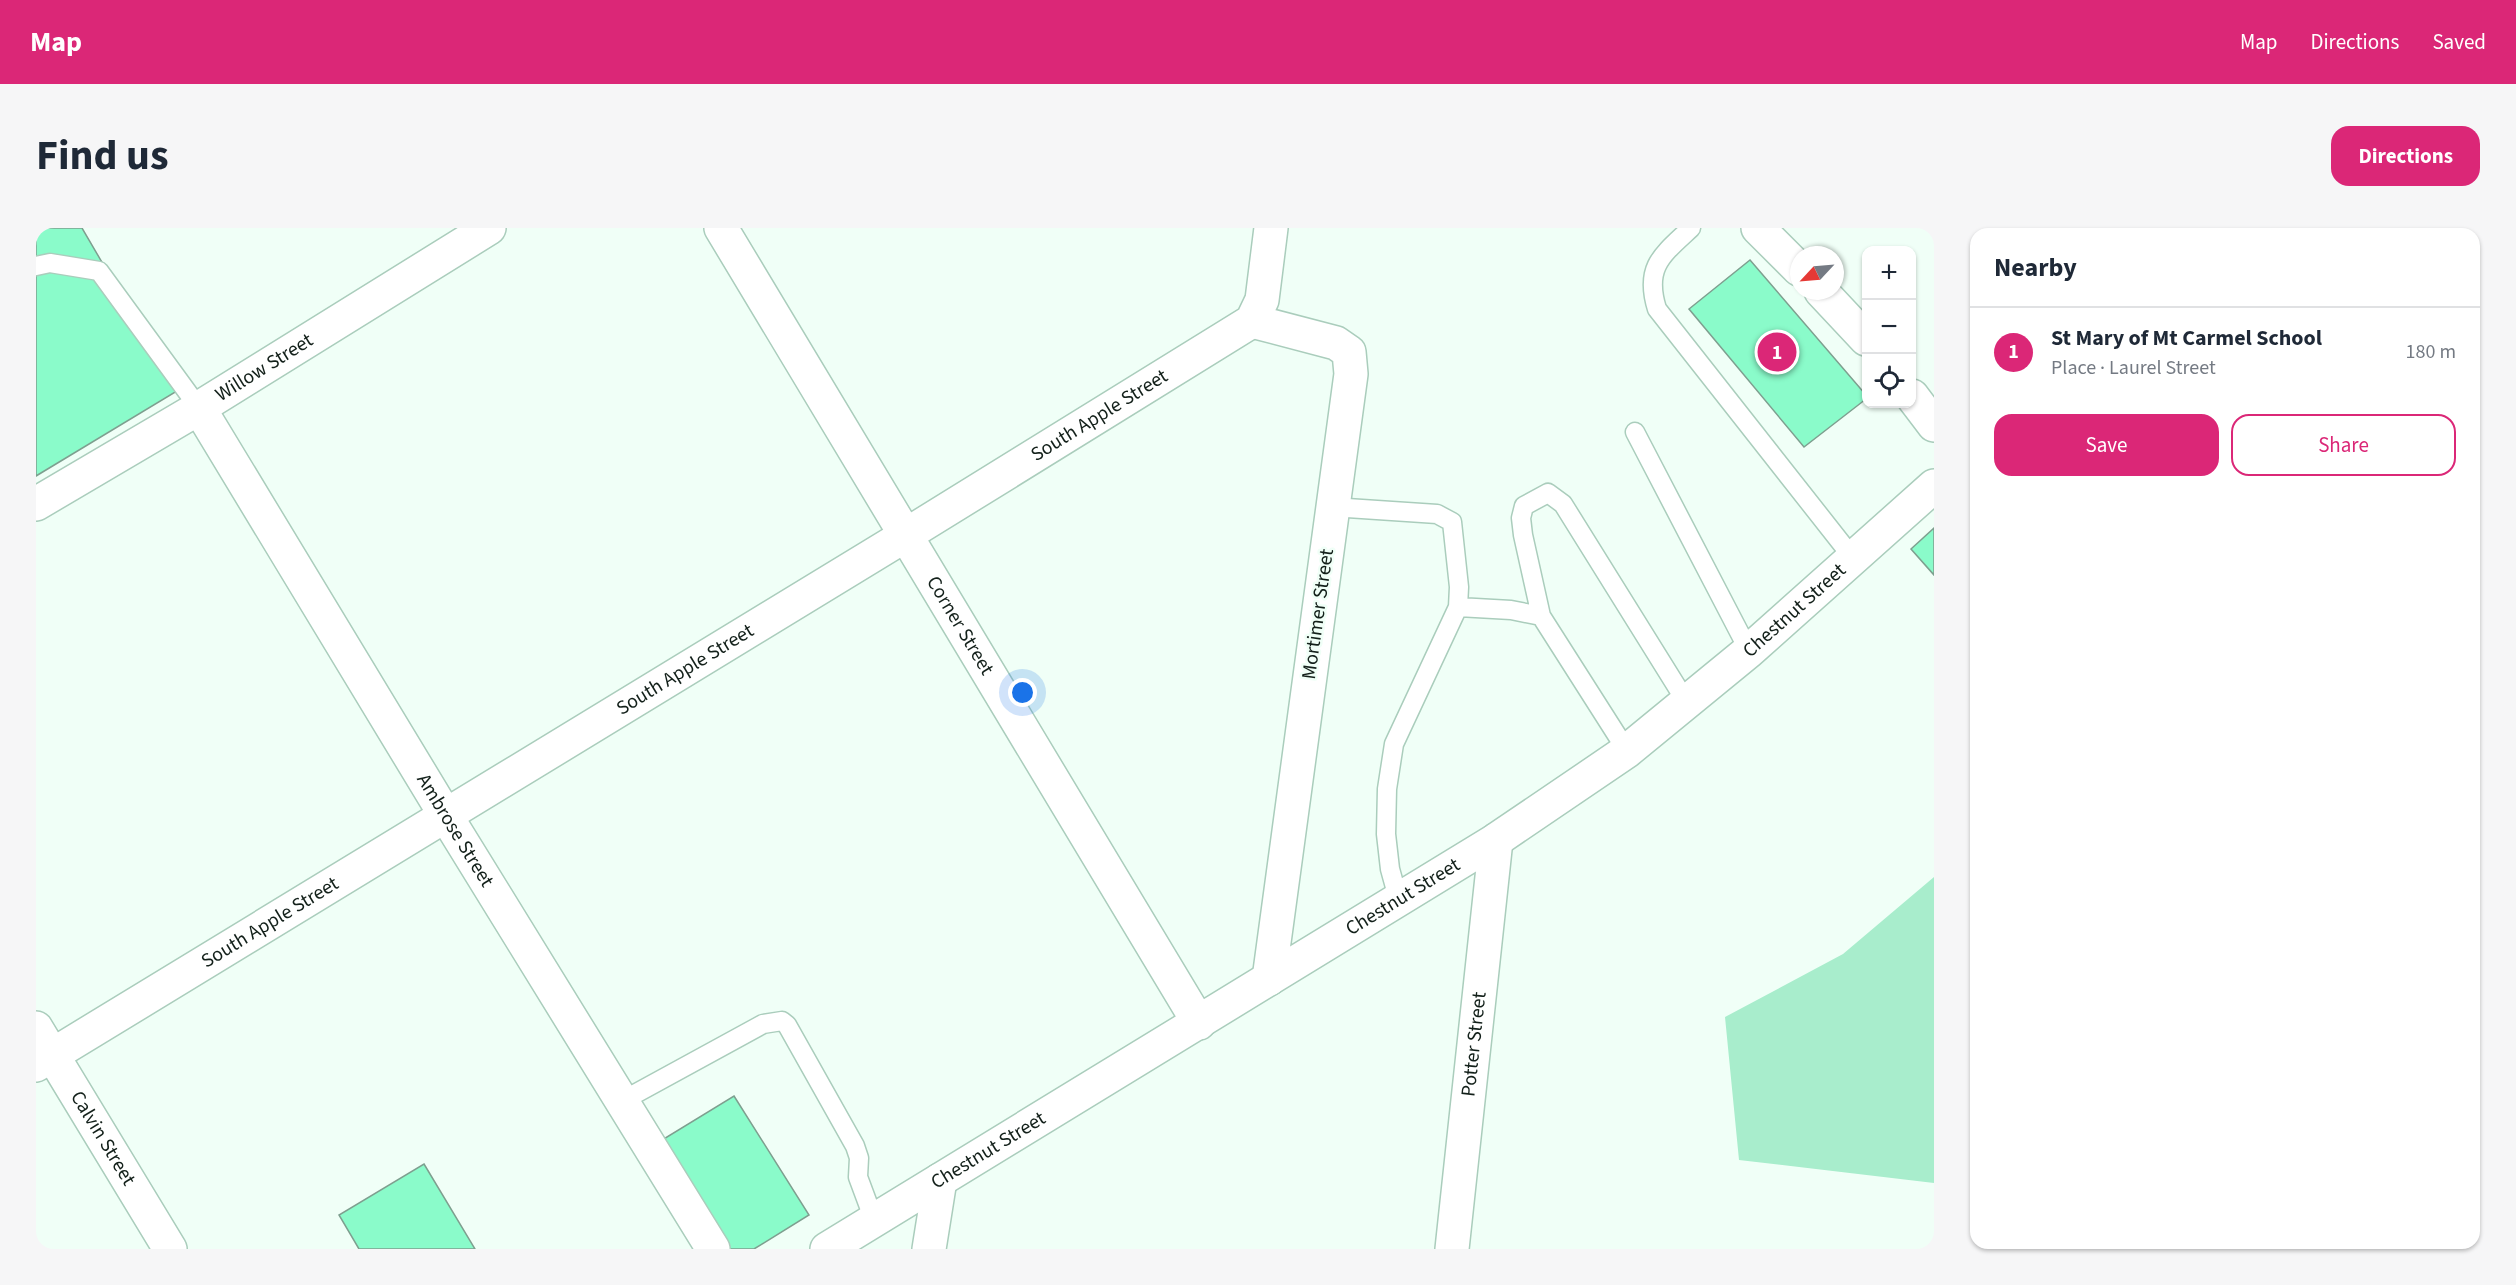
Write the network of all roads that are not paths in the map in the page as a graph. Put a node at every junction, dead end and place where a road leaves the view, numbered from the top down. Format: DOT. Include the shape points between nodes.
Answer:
graph roads {
  1 [pos="489,228"];
  2 [pos="722,228"];
  3 [pos="1271,228"];
  4 [pos="1691,228"];
  5 [pos="1758,228"];
  6 [pos="1790,260"];
  7 [pos="36,266"];
  8 [pos="1829,300"];
  9 [pos="1252,321"];
  10 [pos="1862,335"];
  11 [pos="1916,403"];
  12 [pos="200,408"];
  13 [pos="1934,426"];
  14 [pos="1635,432"];
  15 [pos="1934,486"];
  16 [pos="36,504"];
  17 [pos="1332,507"];
  18 [pos="906,535"];
  19 [pos="1853,558"];
  20 [pos="1458,607"];
  21 [pos="1541,616"];
  22 [pos="1749,651"];
  23 [pos="1687,703"];
  24 [pos="1627,751"];
  25 [pos="446,816"];
  26 [pos="1496,840"];
  27 [pos="1398,898"];
  28 [pos="1269,979"];
  29 [pos="1199,1023"];
  30 [pos="41,1050"];
  31 [pos="622,1101"];
  32 [pos="940,1180"];
  33 [pos="874,1220"];
  34 [pos="170,1249"];
  35 [pos="713,1249"];
  36 [pos="827,1249"];
  37 [pos="929,1249"];
  38 [pos="1452,1249"];
  1 -- 12 [label="street, Willow Street"];
  2 -- 18 [label="street, Corner Street"];
  3 -- 9 [label="street" via="1262,300"];
  4 -- 19 [label="lane" via="1655,267 1652,291 1657,309"];
  5 -- 6 [label="street"];
  7 -- 12 [label="lane" via="50,263 99,272"];
  8 -- 10 [label="street"];
  9 -- 17 [label="street, Mortimer Street" via="1336,343 1349,352 1351,374"];
  9 -- 18 [label="street, South Apple Street"];
  11 -- 13 [label="street"];
  12 -- 16 [label="street, Willow Street"];
  12 -- 25 [label="street, Ambrose Street"];
  14 -- 22 [label="lane"];
  15 -- 19 [label="street, Chestnut Street"];
  17 -- 20 [label="lane" via="1437,514 1452,522"];
  17 -- 28 [label="street, Mortimer Street"];
  18 -- 25 [label="street, South Apple Street"];
  18 -- 29 [label="street, Corner Street"];
  19 -- 22 [label="street, Chestnut Street"];
  20 -- 21 [label="lane"];
  20 -- 27 [label="lane" via="1394,744 1386,834"];
  21 -- 23 [label="lane" via="1521,518 1524,506 1548,493 1563,504"];
  21 -- 24 [label="lane"];
  22 -- 23 [label="street, Chestnut Street"];
  23 -- 24 [label="street, Chestnut Street"];
  24 -- 26 [label="street, Chestnut Street"];
  25 -- 30 [label="street, South Apple Street"];
  25 -- 31 [label="street, Ambrose Street"];
  26 -- 27 [label="street, Chestnut Street"];
  26 -- 38 [label="street, Potter Street"];
  27 -- 28 [label="street, Chestnut Street"];
  28 -- 29 [label="street, Chestnut Street"];
  29 -- 32 [label="street, Chestnut Street"];
  30 -- 34 [label="street, Calvin Street"];
  31 -- 33 [label="lane" via="763,1024 782,1021 855,1146 858,1178"];
  31 -- 35 [label="street, Ambrose Street"];
  32 -- 33 [label="street, Chestnut Street"];
  32 -- 37 [label="street"];
  33 -- 36 [label="street, Chestnut Street"];
}
